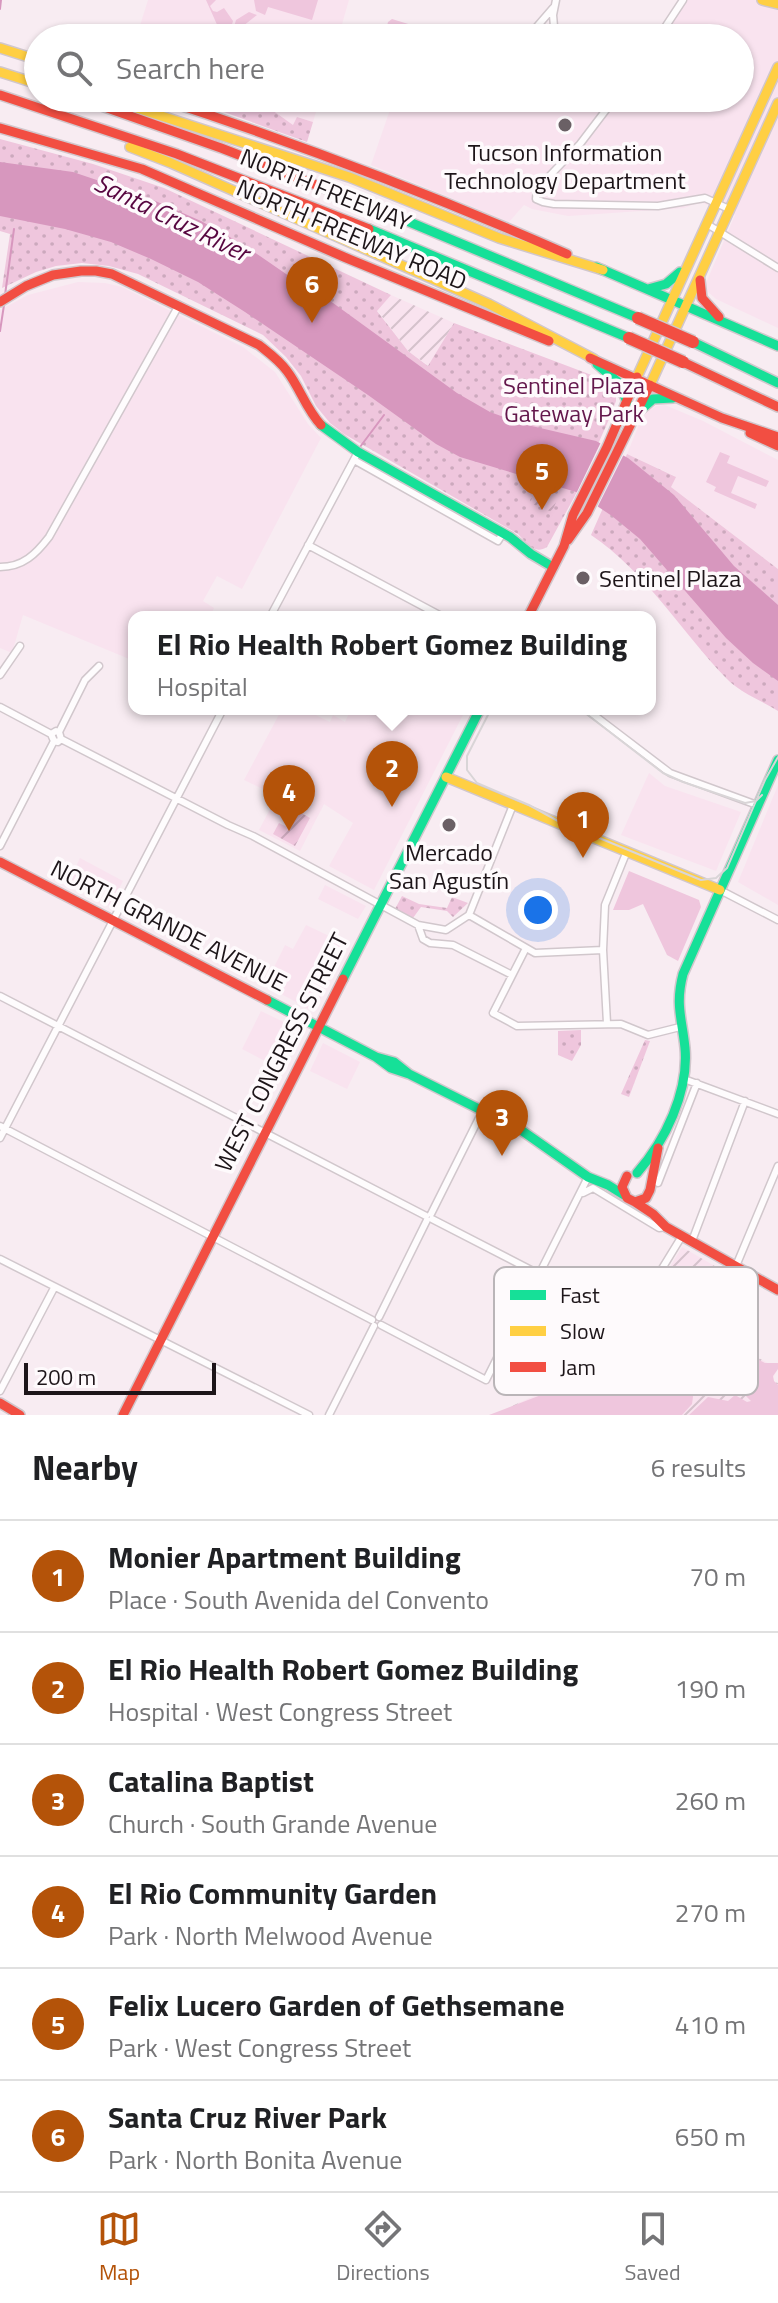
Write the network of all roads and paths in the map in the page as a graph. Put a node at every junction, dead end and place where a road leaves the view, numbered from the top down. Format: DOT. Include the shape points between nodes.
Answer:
graph roads {
  1 [pos="683,0"];
  2 [pos="762,0"];
  3 [pos="556,2"];
  4 [pos="778,4"];
  5 [pos="540,24"];
  6 [pos="554,24"];
  7 [pos="667,24"];
  8 [pos="0,48"];
  9 [pos="24,56"];
  10 [pos="778,67"];
  11 [pos="0,72"];
  12 [pos="24,78"];
  13 [pos="0,96"];
  14 [pos="24,103"];
  15 [pos="778,103"];
  16 [pos="24,105"];
  17 [pos="41,112"];
  18 [pos="52,112"];
  19 [pos="120,112"];
  20 [pos="149,112"];
  21 [pos="203,112"];
  22 [pos="605,112"];
  23 [pos="0,128"];
  24 [pos="716,203"];
  25 [pos="729,209"];
  26 [pos="707,224"];
  27 [pos="719,231"];
  28 [pos="689,260"];
  29 [pos="778,268"];
  30 [pos="603,270"];
  31 [pos="701,274"];
  32 [pos="648,289"];
  33 [pos="671,299"];
  34 [pos="0,302"];
  35 [pos="179,305"];
  36 [pos="687,306"];
  37 [pos="723,321"];
  38 [pos="778,346"];
  39 [pos="594,359"];
  40 [pos="637,377"];
  41 [pos="778,383"];
  42 [pos="650,385"];
  43 [pos="681,399"];
  44 [pos="627,402"];
  45 [pos="778,407"];
  46 [pos="637,413"];
  47 [pos="722,418"];
  48 [pos="778,437"];
  49 [pos="778,446"];
  50 [pos="613,448"];
  51 [pos="356,456"];
  52 [pos="308,545"];
  53 [pos="0,567"];
  54 [pos="553,567"];
  55 [pos="273,611"];
  56 [pos="432,611"];
  57 [pos="531,611"];
  58 [pos="20,646"];
  59 [pos="99,666"];
  60 [pos="0,675"];
  61 [pos="0,707"];
  62 [pos="220,715"];
  63 [pos="477,715"];
  64 [pos="593,715"];
  65 [pos="56,737"];
  66 [pos="778,760"];
  67 [pos="446,777"];
  68 [pos="177,799"];
  69 [pos="513,805"];
  70 [pos="757,805"];
  71 [pos="0,846"];
  72 [pos="627,851"];
  73 [pos="0,862"];
  74 [pos="720,890"];
  75 [pos="380,905"];
  76 [pos="469,915"];
  77 [pos="778,920"];
  78 [pos="113,921"];
  79 [pos="418,925"];
  80 [pos="526,948"];
  81 [pos="603,950"];
  82 [pos="512,975"];
  83 [pos="0,996"];
  84 [pos="607,1023"];
  85 [pos="59,1025"];
  86 [pos="318,1026"];
  87 [pos="680,1027"];
  88 [pos="690,1081"];
  89 [pos="745,1101"];
  90 [pos="483,1110"];
  91 [pos="778,1114"];
  92 [pos="2,1128"];
  93 [pos="265,1134"];
  94 [pos="0,1138"];
  95 [pos="664,1144"];
  96 [pos="778,1166"];
  97 [pos="632,1175"];
  98 [pos="588,1177"];
  99 [pos="608,1185"];
  100 [pos="652,1186"];
  101 [pos="577,1198"];
  102 [pos="630,1198"];
  103 [pos="653,1214"];
  104 [pos="429,1217"];
  105 [pos="666,1227"];
  106 [pos="212,1238"];
  107 [pos="687,1238"];
  108 [pos="0,1259"];
  109 [pos="736,1266"];
  110 [pos="525,1267"];
  111 [pos="542,1267"];
  112 [pos="667,1267"];
  113 [pos="758,1279"];
  114 [pos="54,1288"];
  115 [pos="778,1290"];
  116 [pos="377,1322"];
  117 [pos="159,1341"];
  118 [pos="494,1364"];
  119 [pos="0,1391"];
  120 [pos="0,1403"];
  121 [pos="20,1415"];
  122 [pos="123,1415"];
  123 [pos="309,1415"];
  124 [pos="329,1415"];
  1 -- 7 [label="street"];
  2 -- 4 [label="main road"];
  3 -- 5 [label="street"];
  3 -- 6 [label="street"];
  8 -- 9 [label="main road"];
  10 -- 24 [label="main road"];
  11 -- 12 [label="main road"];
  13 -- 14 [label="main road, NORTH FREEWAY, bridge"];
  13 -- 16 [label="main road"];
  15 -- 25 [label="main road"];
  17 -- 39 [label="main road" via="439,281"];
  18 -- 45 [label="main road, NORTH FREEWAY, bridge" via="236,176 629,338"];
  19 -- 41 [label="main road, NORTH FREEWAY, bridge" via="353,198"];
  20 -- 30 [label="main road" via="349,177 499,238"];
  21 -- 30 [label="main road" via="327,155"];
  22 -- 24 [label="street" via="537,189 536,199 587,205 668,205 702,198"];
  23 -- 39 [label="main road, NORTH FREEWAY ROAD" via="142,169"];
  24 -- 25 [label="street"];
  24 -- 26 [label="main road"];
  25 -- 27 [label="main road"];
  26 -- 27 [label="street"];
  26 -- 28 [label="main road"];
  27 -- 29 [label="street"];
  27 -- 31 [label="main road"];
  28 -- 32 [label="main road" via="672,280"];
  28 -- 33 [label="main road"];
  30 -- 32 [label="main road"];
  31 -- 36 [label="main road"];
  31 -- 37 [label="main road" via="702,298"];
  32 -- 33 [label="main road"];
  33 -- 36 [label="main road"];
  33 -- 40 [label="main road"];
  34 -- 35 [label="main road" via="44,277 93,270"];
  35 -- 51 [label="main road" via="276,358 311,414"];
  35 -- 53 [label="street" via="49,537 27,561"];
  36 -- 37 [label="main road"];
  36 -- 42 [label="main road"];
  37 -- 38 [label="main road"];
  39 -- 40 [label="main road, NORTH FREEWAY ROAD"];
  39 -- 44 [label="main road" via="619,383"];
  40 -- 42 [label="main road, NORTH FREEWAY ROAD"];
  40 -- 44 [label="main road"];
  42 -- 43 [label="main road, NORTH FREEWAY ROAD"];
  42 -- 46 [label="main road"];
  43 -- 46 [label="main road" via="653,399"];
  43 -- 47 [label="main road, NORTH FREEWAY ROAD"];
  44 -- 50 [label="main road"];
  46 -- 50 [label="main road"];
  47 -- 48 [label="main road"];
  47 -- 49 [label="main road"];
  50 -- 54 [label="main road"];
  51 -- 52 [label="street"];
  51 -- 54 [label="main road" via="503,533"];
  52 -- 55 [label="street"];
  52 -- 56 [label="street"];
  54 -- 57 [label="main road"];
  58 -- 60 [label="street"];
  59 -- 65 [label="street" via="85,680"];
  61 -- 65 [label="street"];
  62 -- 68 [label="street"];
  63 -- 67 [label="main road, WEST CONGRESS STREET"];
  64 -- 70 [label="street" via="670,773"];
  65 -- 68 [label="street"];
  65 -- 71 [label="street"];
  66 -- 70 [label="main road"];
  67 -- 69 [label="main road"];
  67 -- 75 [label="main road, WEST CONGRESS STREET"];
  68 -- 75 [label="street"];
  68 -- 78 [label="street"];
  69 -- 72 [label="main road"];
  69 -- 76 [label="street"];
  70 -- 74 [label="main road"];
  72 -- 74 [label="main road"];
  72 -- 81 [label="street" via="605,905"];
  73 -- 78 [label="main road, NORTH GRANDE AVENUE"];
  74 -- 77 [label="street"];
  74 -- 87 [label="main road" via="677,993"];
  75 -- 79 [label="street"];
  75 -- 86 [label="main road, WEST CONGRESS STREET"];
  76 -- 79 [label="street" via="446,930"];
  76 -- 80 [label="street"];
  78 -- 85 [label="street"];
  78 -- 86 [label="main road, NORTH GRANDE AVENUE"];
  79 -- 82 [label="street" via="430,943 453,945"];
  80 -- 81 [label="street" via="535,953"];
  80 -- 82 [label="street"];
  81 -- 84 [label="street"];
  82 -- 84 [label="street" via="493,1013 517,1026"];
  83 -- 85 [label="street"];
  84 -- 87 [label="street" via="648,1035"];
  85 -- 92 [label="street"];
  85 -- 93 [label="street"];
  86 -- 90 [label="main road, NORTH GRANDE AVENUE"];
  86 -- 93 [label="main road, WEST CONGRESS STREET"];
  87 -- 88 [label="main road"];
  88 -- 89 [label="street"];
  88 -- 95 [label="main road"];
  89 -- 91 [label="street"];
  89 -- 107 [label="street"];
  90 -- 98 [label="main road"];
  90 -- 104 [label="street"];
  92 -- 94 [label="street"];
  92 -- 106 [label="street"];
  93 -- 104 [label="street"];
  93 -- 106 [label="main road, WEST CONGRESS STREET"];
  95 -- 97 [label="main road"];
  95 -- 100 [label="main road"];
  96 -- 109 [label="street"];
  97 -- 99 [label="main road"];
  97 -- 100 [label="main road" via="645,1176"];
  97 -- 102 [label="main road" via="622,1187"];
  98 -- 99 [label="main road"];
  98 -- 101 [label="street"];
  99 -- 102 [label="main road"];
  100 -- 102 [label="main road" via="643,1200"];
  100 -- 103 [label="main road"];
  101 -- 105 [label="street" via="593,1188 659,1228"];
  101 -- 111 [label="street"];
  102 -- 103 [label="main road"];
  103 -- 105 [label="main road"];
  104 -- 110 [label="street"];
  104 -- 116 [label="street"];
  105 -- 107 [label="main road"];
  106 -- 116 [label="street"];
  106 -- 117 [label="main road, WEST CONGRESS STREET"];
  107 -- 109 [label="main road"];
  107 -- 112 [label="street"];
  108 -- 114 [label="street"];
  113 -- 115 [label="main road"];
  114 -- 117 [label="street"];
  114 -- 119 [label="street"];
  116 -- 118 [label="street" via="486,1380"];
  116 -- 124 [label="street"];
  117 -- 122 [label="main road, WEST CONGRESS STREET"];
  117 -- 123 [label="street"];
  120 -- 121 [label="main road"];
}
